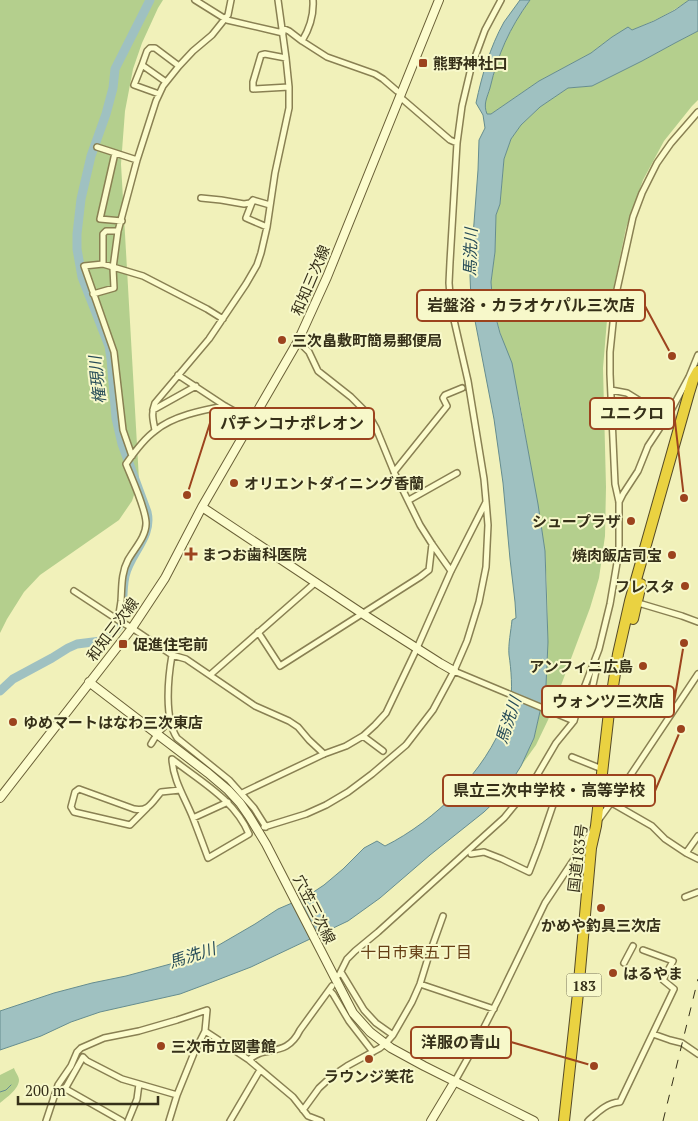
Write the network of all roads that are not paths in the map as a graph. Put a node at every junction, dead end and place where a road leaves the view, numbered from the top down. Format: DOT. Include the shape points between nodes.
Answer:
graph roads {
  1 [pos="195,0"];
  2 [pos="208,0"];
  3 [pos="232,0"];
  4 [pos="279,0"];
  5 [pos="313,0"];
  6 [pos="439,0"];
  7 [pos="501,0"];
  8 [pos="204,6"];
  9 [pos="224,19"];
  10 [pos="282,31"];
  11 [pos="302,41"];
  12 [pos="286,58"];
  13 [pos="142,65"];
  14 [pos="179,66"];
  15 [pos="166,82"];
  16 [pos="289,88"];
  17 [pos="159,94"];
  18 [pos="401,95"];
  19 [pos="698,112"];
  20 [pos="457,144"];
  21 [pos="97,147"];
  22 [pos="115,153"];
  23 [pos="137,160"];
  24 [pos="201,198"];
  25 [pos="253,200"];
  26 [pos="270,205"];
  27 [pos="122,221"];
  28 [pos="267,227"];
  29 [pos="118,231"];
  30 [pos="103,264"];
  31 [pos="113,268"];
  32 [pos="94,294"];
  33 [pos="223,319"];
  34 [pos="298,341"];
  35 [pos="698,355"];
  36 [pos="178,375"];
  37 [pos="695,379"];
  38 [pos="196,386"];
  39 [pos="462,388"];
  40 [pos="610,390"];
  41 [pos="225,406"];
  42 [pos="152,410"];
  43 [pos="669,414"];
  44 [pos="252,421"];
  45 [pos="155,430"];
  46 [pos="131,457"];
  47 [pos="394,472"];
  48 [pos="457,473"];
  49 [pos="409,500"];
  50 [pos="486,501"];
  51 [pos="619,502"];
  52 [pos="202,507"];
  53 [pos="432,544"];
  54 [pos="451,572"];
  55 [pos="316,582"];
  56 [pos="74,591"];
  57 [pos="633,602"];
  58 [pos="363,614"];
  59 [pos="119,621"];
  60 [pos="698,622"];
  61 [pos="129,626"];
  62 [pos="258,632"];
  63 [pos="417,648"];
  64 [pos="172,655"];
  65 [pos="595,660"];
  66 [pos="458,672"];
  67 [pos="698,674"];
  68 [pos="210,675"];
  69 [pos="89,682"];
  70 [pos="591,694"];
  71 [pos="574,721"];
  72 [pos="171,723"];
  73 [pos="156,735"];
  74 [pos="363,736"];
  75 [pos="151,744"];
  76 [pos="383,751"];
  77 [pos="324,754"];
  78 [pos="572,757"];
  79 [pos="602,769"];
  80 [pos="606,780"];
  81 [pos="621,789"];
  82 [pos="180,790"];
  83 [pos="242,793"];
  84 [pos="0,798"];
  85 [pos="228,802"];
  86 [pos="612,802"];
  87 [pos="553,805"];
  88 [pos="147,808"];
  89 [pos="602,815"];
  90 [pos="193,818"];
  91 [pos="596,826"];
  92 [pos="698,836"];
  93 [pos="581,848"];
  94 [pos="591,853"];
  95 [pos="686,853"];
  96 [pos="471,854"];
  97 [pos="698,859"];
  98 [pos="698,892"];
  99 [pos="685,897"];
  100 [pos="443,916"];
  101 [pos="633,946"];
  102 [pos="644,950"];
  103 [pos="624,963"];
  104 [pos="420,984"];
  105 [pos="494,1009"];
  106 [pos="205,1031"];
  107 [pos="653,1034"];
  108 [pos="393,1036"];
  109 [pos="385,1044"];
  110 [pos="373,1052"];
  111 [pos="698,1054"];
  112 [pos="249,1060"];
  113 [pos="260,1070"];
  114 [pos="454,1081"];
  115 [pos="139,1084"];
  116 [pos="58,1085"];
  117 [pos="65,1089"];
  118 [pos="177,1095"];
  119 [pos="303,1110"];
  120 [pos="308,1116"];
  121 [pos="46,1121"];
  122 [pos="122,1121"];
  123 [pos="128,1121"];
  124 [pos="169,1121"];
  125 [pos="230,1121"];
  126 [pos="302,1121"];
  127 [pos="321,1121"];
  128 [pos="431,1121"];
  129 [pos="534,1121"];
  130 [pos="564,1121"];
  131 [pos="570,1121"];
  132 [pos="588,1121"];
  1 -- 8 [label="street"];
  2 -- 8 [label="street"];
  3 -- 9 [label="street"];
  4 -- 10 [label="street"];
  5 -- 11 [label="street" via="312,19"];
  6 -- 18 [label="main road, 和知三次線"];
  7 -- 20 [label="street" via="470,68"];
  8 -- 9 [label="street"];
  9 -- 10 [label="street"];
  9 -- 14 [label="street"];
  10 -- 11 [label="street" via="290,31"];
  10 -- 12 [label="street"];
  11 -- 18 [label="street" via="327,57 375,74"];
  12 -- 16 [label="street"];
  12 -- 16 [label="street" via="262,55 253,89"];
  13 -- 14 [label="street" via="147,51 155,48"];
  13 -- 15 [label="street"];
  13 -- 17 [label="street" via="134,85"];
  14 -- 15 [label="street"];
  15 -- 17 [label="street"];
  16 -- 26 [label="street" via="289,108"];
  17 -- 23 [label="street"];
  18 -- 20 [label="street"];
  18 -- 34 [label="main road, 和知三次線"];
  19 -- 40 [label="street" via="657,164 633,217 616,294"];
  20 -- 50 [label="street" via="449,283"];
  21 -- 22 [label="street"];
  22 -- 23 [label="street"];
  22 -- 27 [label="street" via="100,219"];
  23 -- 27 [label="street"];
  24 -- 25 [label="street" via="244,204"];
  25 -- 26 [label="street"];
  25 -- 28 [label="street" via="246,218"];
  26 -- 28 [label="street"];
  27 -- 29 [label="street"];
  28 -- 33 [label="street" via="257,265"];
  29 -- 30 [label="street" via="103,234"];
  29 -- 31 [label="street"];
  30 -- 31 [label="street"];
  30 -- 32 [label="street" via="84,266"];
  31 -- 32 [label="street" via="114,288"];
  31 -- 33 [label="street" via="143,276"];
  32 -- 46 [label="street" via="114,352 123,430"];
  33 -- 36 [label="street"];
  34 -- 44 [label="main road, 和知三次線"];
  34 -- 47 [label="street" via="310,352 318,371 368,414"];
  35 -- 37 [label="street"];
  36 -- 38 [label="street"];
  36 -- 42 [label="street"];
  37 -- 43 [label="street"];
  37 -- 57 [label="highway, 国道183号 / 183"];
  38 -- 41 [label="street"];
  38 -- 42 [label="street"];
  39 -- 47 [label="street" via="445,395 443,398 447,406"];
  40 -- 43 [label="street" via="627,393"];
  40 -- 51 [label="street"];
  41 -- 44 [label="street"];
  41 -- 45 [label="street" via="195,412"];
  42 -- 45 [label="street"];
  43 -- 51 [label="street"];
  44 -- 52 [label="main road, 和知三次線"];
  45 -- 46 [label="street"];
  46 -- 59 [label="street" via="126,464 143,510 146,528 127,562 122,579"];
  47 -- 49 [label="street"];
  48 -- 49 [label="street"];
  49 -- 53 [label="street"];
  50 -- 54 [label="street"];
  50 -- 66 [label="street" via="486,567 480,602"];
  51 -- 65 [label="street" via="618,558"];
  52 -- 55 [label="main road"];
  52 -- 61 [label="main road, 和知三次線" via="165,578"];
  53 -- 54 [label="street"];
  53 -- 58 [label="street" via="429,570"];
  54 -- 63 [label="street"];
  55 -- 58 [label="main road"];
  55 -- 62 [label="street"];
  56 -- 59 [label="street"];
  57 -- 60 [label="street"];
  57 -- 79 [label="highway, 国道183号 / 183" via="616,664"];
  57 -- 80 [label="highway, 国道183号 / 183"];
  58 -- 62 [label="street" via="280,666"];
  58 -- 63 [label="main road"];
  59 -- 61 [label="street"];
  61 -- 64 [label="street"];
  61 -- 69 [label="main road, 和知三次線"];
  62 -- 68 [label="street"];
  63 -- 66 [label="main road"];
  63 -- 74 [label="street" via="386,713"];
  64 -- 68 [label="street" via="186,659"];
  64 -- 72 [label="street" via="168,686"];
  65 -- 70 [label="street"];
  65 -- 71 [label="street"];
  66 -- 71 [label="street"];
  66 -- 83 [label="street" via="406,745 372,774 326,805 265,827"];
  67 -- 81 [label="street"];
  68 -- 77 [label="street" via="255,706 298,727"];
  69 -- 73 [label="main road, 穴笠三次線"];
  69 -- 84 [label="main road, 和知三次線"];
  71 -- 108 [label="street" via="556,743 532,784 504,818 347,959 340,973 364,1010"];
  72 -- 73 [label="street"];
  72 -- 83 [label="street" via="177,738"];
  73 -- 75 [label="street"];
  73 -- 109 [label="main road, 穴笠三次線" via="208,773 240,803 266,844 353,1013"];
  74 -- 76 [label="street"];
  74 -- 77 [label="street"];
  77 -- 83 [label="street"];
  78 -- 79 [label="street"];
  79 -- 91 [label="highway, 国道183号 / 183"];
  80 -- 81 [label="street" via="610,788"];
  80 -- 89 [label="highway, 国道183号 / 183"];
  81 -- 86 [label="street"];
  82 -- 85 [label="street" via="172,770 172,759"];
  82 -- 88 [label="street" via="161,792"];
  82 -- 90 [label="street"];
  85 -- 90 [label="street"];
  85 -- 90 [label="street" via="249,834 208,858"];
  86 -- 89 [label="street"];
  86 -- 95 [label="street" via="652,826"];
  87 -- 96 [label="street" via="529,872 484,852"];
  88 -- 88 [label="street" via="134,809 79,789 71,807 74,812 130,825"];
  89 -- 91 [label="street"];
  89 -- 131 [label="highway, 国道183号 / 183"];
  91 -- 93 [label="street"];
  91 -- 94 [label="highway, 国道183号 / 183"];
  92 -- 95 [label="street"];
  93 -- 94 [label="street"];
  93 -- 105 [label="street" via="545,903"];
  94 -- 130 [label="highway, 国道183号 / 183"];
  95 -- 97 [label="street"];
  98 -- 99 [label="street"];
  100 -- 104 [label="street"];
  101 -- 103 [label="street"];
  102 -- 107 [label="street" via="673,960 663,980 674,989"];
  104 -- 105 [label="street"];
  104 -- 108 [label="street"];
  105 -- 114 [label="street"];
  106 -- 112 [label="street"];
  106 -- 116 [label="street" via="207,1010 104,1038 77,1052"];
  106 -- 118 [label="street"];
  107 -- 111 [label="street" via="682,1043"];
  107 -- 132 [label="street" via="620,1102 606,1105"];
  108 -- 109 [label="street"];
  109 -- 110 [label="street"];
  109 -- 114 [label="main road, 穴笠三次線"];
  110 -- 112 [label="street" via="340,1008 330,988 296,1038 279,1050 254,1054"];
  110 -- 119 [label="street" via="332,1076"];
  112 -- 113 [label="street"];
  113 -- 119 [label="street" via="293,1097"];
  113 -- 125 [label="street"];
  114 -- 128 [label="main road"];
  114 -- 129 [label="main road, 穴笠三次線"];
  115 -- 117 [label="street" via="111,1074 83,1057"];
  115 -- 118 [label="street"];
  115 -- 123 [label="street"];
  116 -- 117 [label="street"];
  116 -- 121 [label="street"];
  117 -- 122 [label="street"];
  118 -- 124 [label="street"];
  119 -- 120 [label="street"];
  120 -- 126 [label="street"];
  120 -- 127 [label="street"];
}
